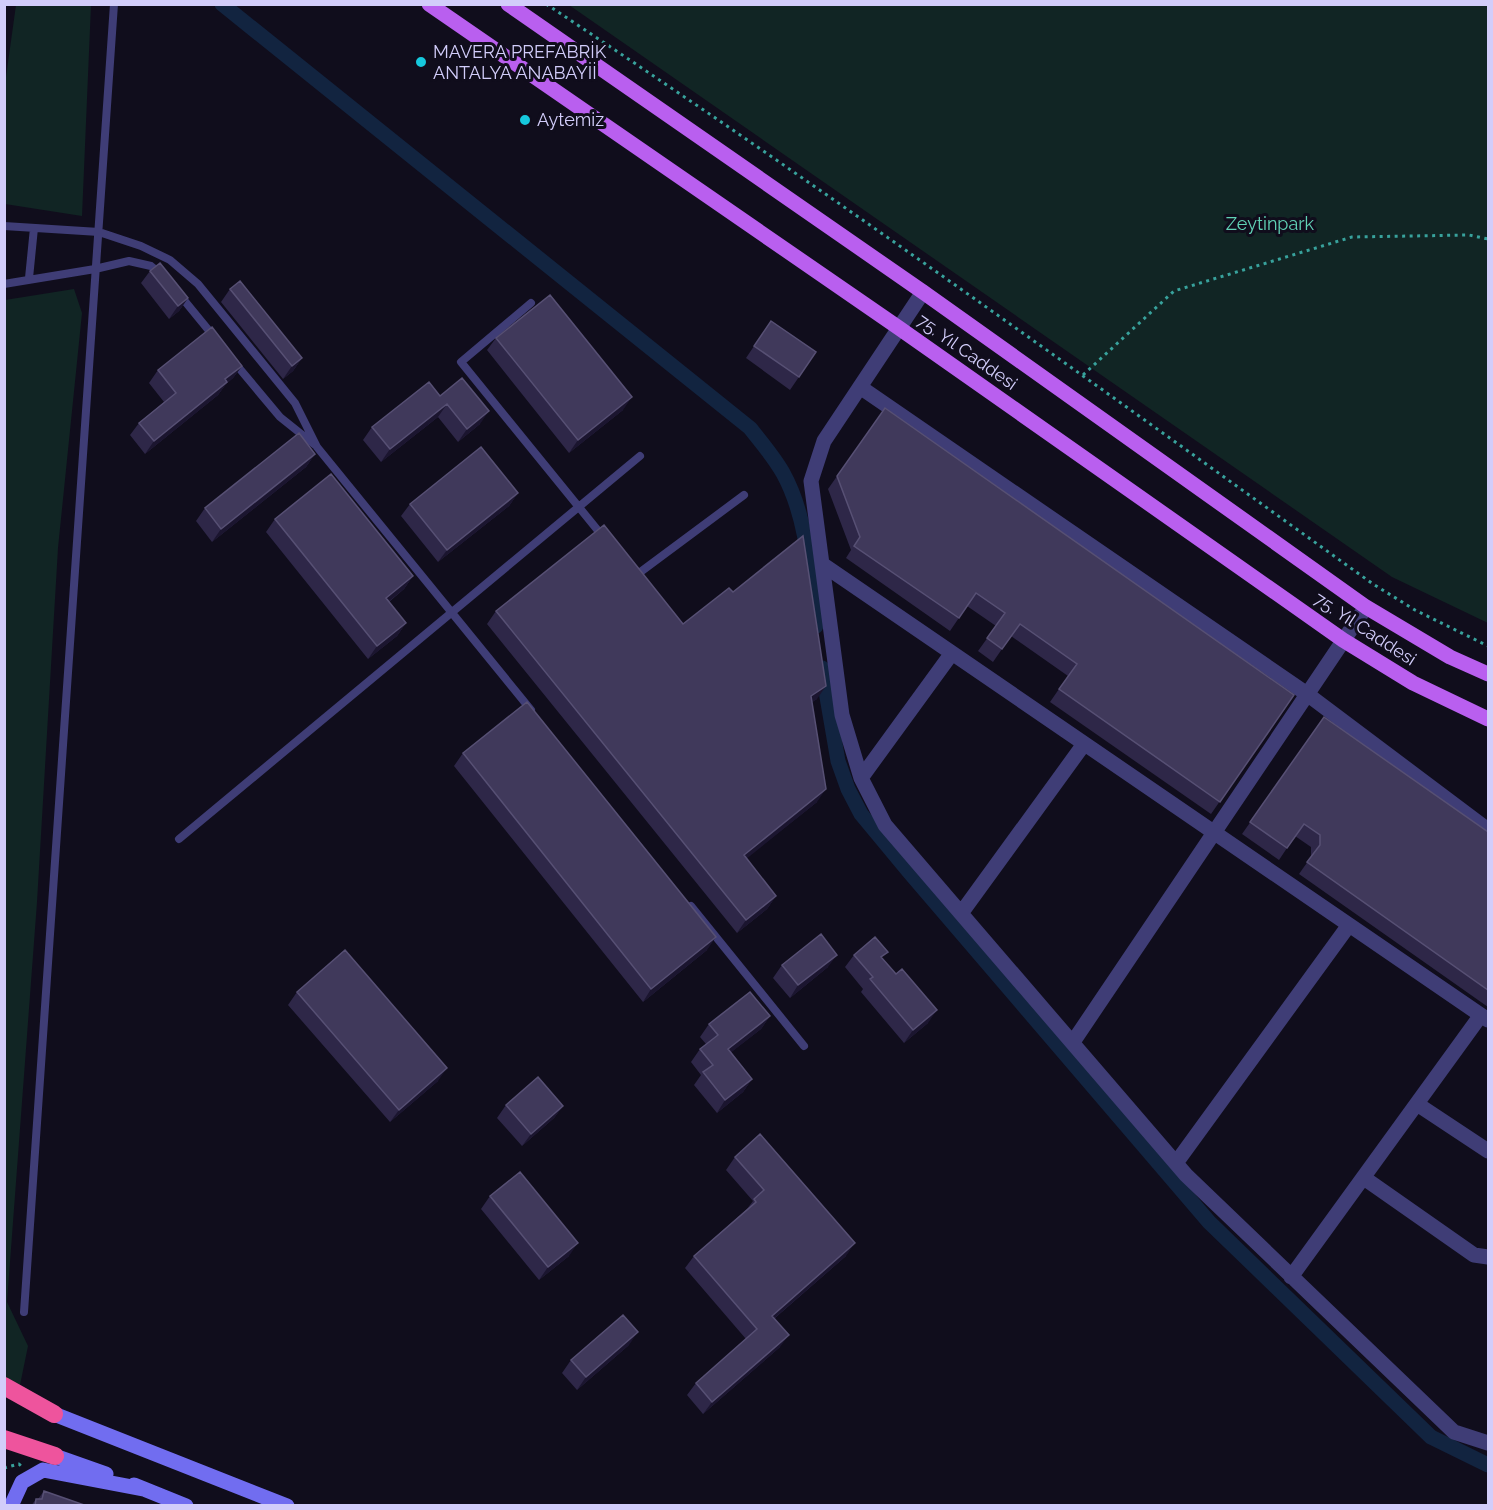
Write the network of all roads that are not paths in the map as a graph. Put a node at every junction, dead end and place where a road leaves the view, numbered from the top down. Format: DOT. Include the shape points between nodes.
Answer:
graph roads {
  1 [pos="114,4"];
  2 [pos="429,4"];
  3 [pos="508,4"];
  4 [pos="4,226"];
  5 [pos="34,228"];
  6 [pos="99,232"];
  7 [pos="160,256"];
  8 [pos="154,268"];
  9 [pos="95,269"];
  10 [pos="165,277"];
  11 [pos="29,278"];
  12 [pos="4,284"];
  13 [pos="172,286"];
  14 [pos="923,292"];
  15 [pos="531,303"];
  16 [pos="899,328"];
  17 [pos="223,347"];
  18 [pos="230,356"];
  19 [pos="860,387"];
  20 [pos="317,447"];
  21 [pos="640,456"];
  22 [pos="744,495"];
  23 [pos="578,506"];
  24 [pos="607,542"];
  25 [pos="822,564"];
  26 [pos="629,569"];
  27 [pos="1366,607"];
  28 [pos="451,611"];
  29 [pos="1343,640"];
  30 [pos="952,653"];
  31 [pos="1488,674"];
  32 [pos="1307,694"];
  33 [pos="539,719"];
  34 [pos="1488,719"];
  35 [pos="1084,744"];
  36 [pos="861,778"];
  37 [pos="1488,830"];
  38 [pos="1214,832"];
  39 [pos="179,839"];
  40 [pos="686,900"];
  41 [pos="962,912"];
  42 [pos="1349,925"];
  43 [pos="1485,1018"];
  44 [pos="1072,1042"];
  45 [pos="804,1046"];
  46 [pos="1417,1104"];
  47 [pos="1488,1151"];
  48 [pos="1176,1163"];
  49 [pos="1364,1178"];
  50 [pos="1488,1257"];
  51 [pos="1291,1276"];
  52 [pos="24,1312"];
  53 [pos="4,1386"];
  54 [pos="4,1402"];
  55 [pos="54,1414"];
  56 [pos="4,1438"];
  57 [pos="1488,1443"];
  58 [pos="4,1454"];
  59 [pos="55,1456"];
  60 [pos="143,1489"];
  61 [pos="11,1506"];
  62 [pos="186,1506"];
  63 [pos="287,1506"];
  1 -- 6 [label="lane"];
  2 -- 16 [label="main road, 75. Yıl Caddesi"];
  3 -- 14 [label="main road, 75. Yıl Caddesi"];
  4 -- 5 [label="lane"];
  5 -- 6 [label="lane"];
  5 -- 11 [label="lane"];
  6 -- 7 [label="lane"];
  6 -- 9 [label="lane"];
  7 -- 8 [label="lane"];
  7 -- 20 [label="lane" via="198,284 295,403"];
  8 -- 9 [label="lane" via="129,261"];
  8 -- 10 [label="lane"];
  9 -- 11 [label="lane"];
  9 -- 52 [label="lane"];
  11 -- 12 [label="lane"];
  13 -- 17 [label="lane"];
  14 -- 16 [label="street"];
  14 -- 27 [label="main road, 75. Yıl Caddesi"];
  15 -- 23 [label="lane" via="461,362"];
  16 -- 19 [label="street"];
  16 -- 29 [label="main road, 75. Yıl Caddesi"];
  18 -- 20 [label="lane" via="280,417"];
  19 -- 25 [label="street" via="824,441 811,482"];
  19 -- 32 [label="street"];
  20 -- 28 [label="lane"];
  21 -- 23 [label="lane"];
  22 -- 26 [label="lane" via="637,578"];
  23 -- 24 [label="lane"];
  23 -- 28 [label="lane"];
  25 -- 30 [label="street"];
  25 -- 36 [label="street" via="842,715"];
  27 -- 29 [label="street"];
  27 -- 31 [label="main road, 75. Yıl Caddesi" via="1450,657"];
  28 -- 33 [label="lane"];
  28 -- 39 [label="lane"];
  29 -- 32 [label="street"];
  29 -- 34 [label="main road, 75. Yıl Caddesi" via="1413,683"];
  30 -- 35 [label="street"];
  30 -- 36 [label="street"];
  32 -- 37 [label="street"];
  32 -- 38 [label="street"];
  35 -- 38 [label="street"];
  35 -- 41 [label="street"];
  36 -- 41 [label="street" via="885,825"];
  38 -- 42 [label="street"];
  38 -- 44 [label="street"];
  40 -- 45 [label="lane"];
  41 -- 44 [label="street"];
  42 -- 43 [label="street"];
  42 -- 48 [label="street"];
  43 -- 46 [label="street"];
  44 -- 48 [label="street"];
  46 -- 47 [label="street"];
  46 -- 49 [label="street"];
  48 -- 51 [label="street"];
  49 -- 50 [label="street" via="1474,1255"];
  49 -- 51 [label="street"];
  51 -- 57 [label="street" via="1454,1432"];
  53 -- 55 [label="highway"];
  54 -- 55 [label="highway"];
  55 -- 63 [label="main road"];
  56 -- 59 [label="highway"];
  58 -- 59 [label="highway"];
  59 -- 60 [label="main road"];
  60 -- 61 [label="main road" via="43,1470 22,1482"];
  60 -- 62 [label="main road"];
}
